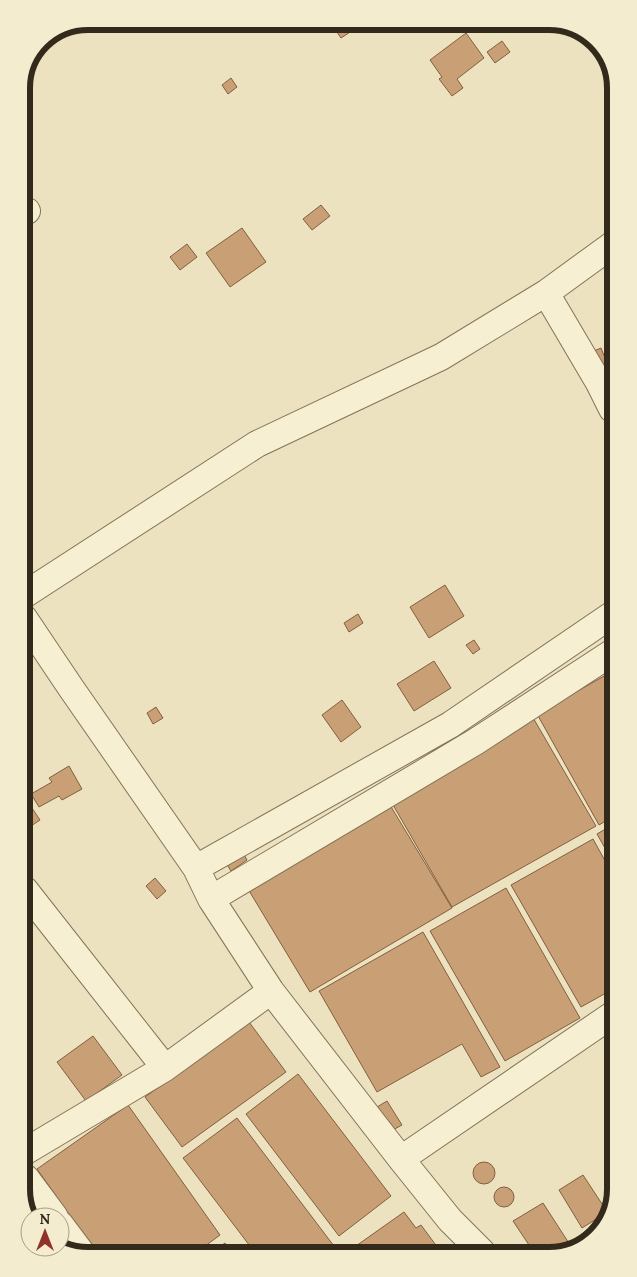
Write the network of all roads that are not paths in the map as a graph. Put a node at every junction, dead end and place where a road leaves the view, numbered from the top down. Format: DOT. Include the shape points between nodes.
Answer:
graph roads {
  1 [pos="607,249"];
  2 [pos="546,293"];
  3 [pos="606,381"];
  4 [pos="30,591"];
  5 [pos="607,618"];
  6 [pos="30,627"];
  7 [pos="607,656"];
  8 [pos="196,868"];
  9 [pos="30,896"];
  10 [pos="211,899"];
  11 [pos="270,991"];
  12 [pos="607,1018"];
  13 [pos="165,1068"];
  14 [pos="30,1148"];
  15 [pos="401,1159"];
  16 [pos="30,1183"];
  17 [pos="48,1207"];
  18 [pos="477,1247"];
  1 -- 2 [label="street"];
  2 -- 3 [label="street"];
  2 -- 4 [label="street" via="441,358 257,444"];
  5 -- 8 [label="street" via="450,724"];
  6 -- 8 [label="street"];
  7 -- 10 [label="street" via="475,742"];
  8 -- 10 [label="street"];
  9 -- 13 [label="street"];
  10 -- 11 [label="street"];
  11 -- 13 [label="street"];
  11 -- 15 [label="street"];
  12 -- 15 [label="street"];
  13 -- 14 [label="street"];
  15 -- 18 [label="street" via="450,1220"];
  16 -- 17 [label="street"];
}
